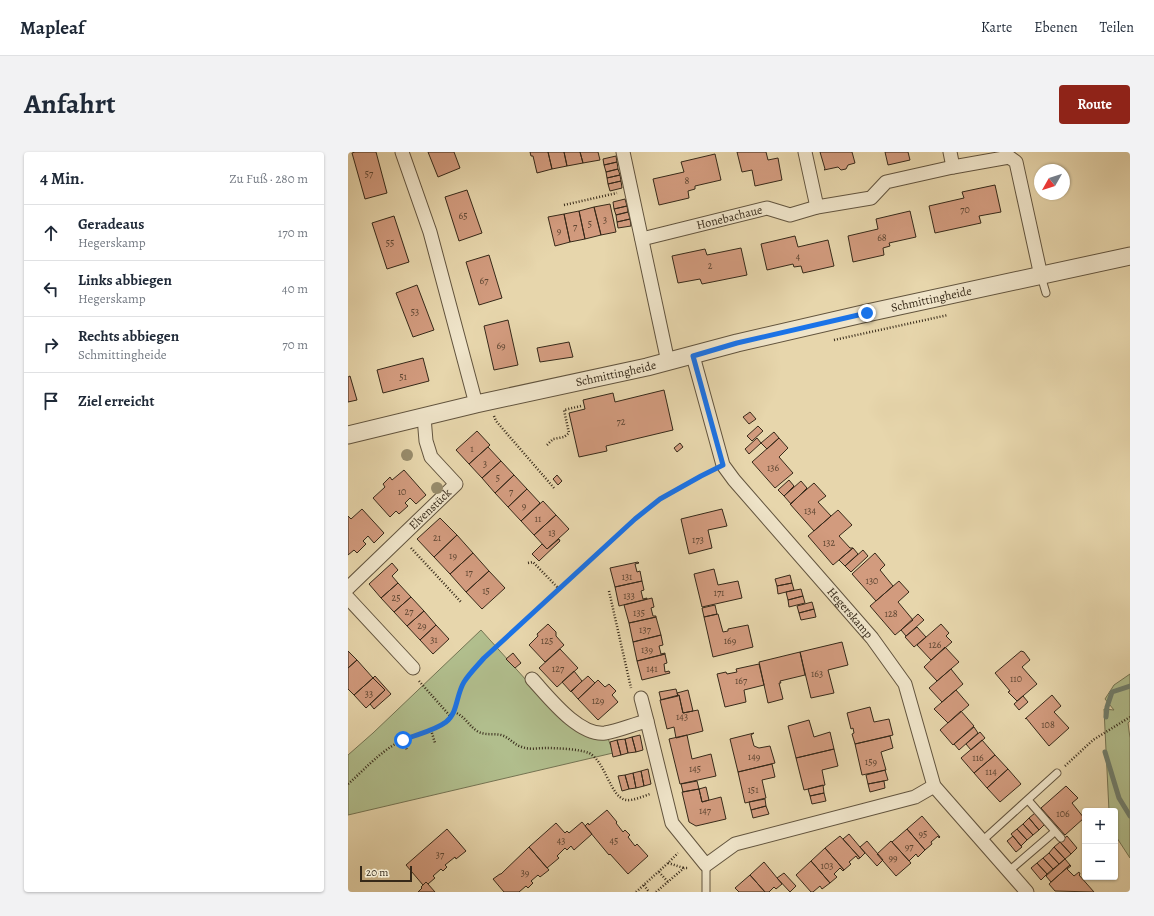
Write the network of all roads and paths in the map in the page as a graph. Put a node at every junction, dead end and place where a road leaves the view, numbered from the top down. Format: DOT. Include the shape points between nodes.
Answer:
graph roads {
  1 [pos="402,152"];
  2 [pos="623,152"];
  3 [pos="805,152"];
  4 [pos="950,152"];
  5 [pos="953,167"];
  6 [pos="632,190"];
  7 [pos="564,205"];
  8 [pos="817,207"];
  9 [pos="642,238"];
  10 [pos="1130,256"];
  11 [pos="1041,276"];
  12 [pos="1046,293"];
  13 [pos="693,356"];
  14 [pos="668,362"];
  15 [pos="483,403"];
  16 [pos="581,406"];
  17 [pos="424,417"];
  18 [pos="348,436"];
  19 [pos="547,445"];
  20 [pos="723,465"];
  21 [pos="554,488"];
  22 [pos="402,537"];
  23 [pos="528,563"];
  24 [pos="348,588"];
  25 [pos="559,589"];
  26 [pos="609,591"];
  27 [pos="348,598"];
  28 [pos="461,602"];
  29 [pos="413,668"];
  30 [pos="532,678"];
  31 [pos="641,698"];
  32 [pos="454,712"];
  33 [pos="450,717"];
  34 [pos="1130,717"];
  35 [pos="647,721"];
  36 [pos="431,730"];
  37 [pos="403,740"];
  38 [pos="435,744"];
  39 [pos="407,750"];
  40 [pos="1057,773"];
  41 [pos="348,784"];
  42 [pos="934,786"];
  43 [pos="664,790"];
  44 [pos="1028,800"];
  45 [pos="1052,834"];
  46 [pos="1061,838"];
  47 [pos="982,840"];
  48 [pos="706,865"];
  49 [pos="684,868"];
  50 [pos="1009,871"];
  51 [pos="659,872"];
  52 [pos="668,882"];
  53 [pos="644,885"];
  54 [pos="636,892"];
  55 [pos="649,892"];
  56 [pos="656,892"];
  57 [pos="706,892"];
  58 [pos="1027,892"];
  1 -- 15 [label="street" via="430,232"];
  2 -- 6 [label="street"];
  3 -- 8 [label="street"];
  4 -- 5 [label="street"];
  5 -- 8 [label="street, Honebachaue" via="886,182 871,198"];
  5 -- 11 [label="street, Honebachaue" via="1009,157 1016,162"];
  6 -- 7 [label="path"];
  6 -- 9 [label="street"];
  8 -- 9 [label="street, Honebachaue" via="790,215 767,208"];
  9 -- 14 [label="street"];
  10 -- 11 [label="street, Schmittingheide"];
  11 -- 12 [label="lane"];
  11 -- 13 [label="street, Schmittingheide" via="737,343"];
  13 -- 14 [label="street, Schmittingheide"];
  13 -- 20 [label="street, Hegerskamp"];
  14 -- 15 [label="street, Schmittingheide"];
  15 -- 17 [label="street, Schmittingheide"];
  15 -- 21 [label="path"];
  16 -- 19 [label="path" via="564,410 569,433 553,439"];
  17 -- 18 [label="street, Schmittingheide"];
  17 -- 22 [label="street, Elvenstück" via="426,441 431,457 456,484"];
  20 -- 25 [label="path" via="660,499"];
  20 -- 42 [label="street, Hegerskamp" via="872,638 905,684"];
  22 -- 24 [label="street, Elvenstück"];
  22 -- 28 [label="path"];
  23 -- 25 [label="path" via="533,562"];
  25 -- 32 [label="path" via="484,658 464,682"];
  26 -- 31 [label="path" via="632,690"];
  27 -- 29 [label="street"];
  29 -- 33 [label="path" via="414,676"];
  30 -- 35 [label="street" via="566,716 594,731 604,733"];
  31 -- 35 [label="street"];
  32 -- 33 [label="path"];
  32 -- 43 [label="path" via="461,714 478,732 485,735 500,734 520,747 589,754 603,769 620,797 626,800"];
  33 -- 36 [label="path" via="448,721"];
  34 -- 40 [label="path" via="1093,740"];
  35 -- 43 [label="street"];
  36 -- 37 [label="path"];
  36 -- 38 [label="path"];
  37 -- 39 [label="path"];
  37 -- 41 [label="path" via="387,749"];
  40 -- 44 [label="lane"];
  42 -- 47 [label="street, Hegerskamp"];
  42 -- 48 [label="street" via="915,797 735,844"];
  43 -- 48 [label="street" via="672,823"];
  44 -- 46 [label="lane"];
  44 -- 47 [label="lane"];
  45 -- 50 [label="lane"];
  47 -- 50 [label="street, Hegerskamp"];
  48 -- 49 [label="path"];
  48 -- 57 [label="lane"];
  49 -- 51 [label="path" via="668,863"];
  49 -- 52 [label="path"];
  50 -- 58 [label="street, Hegerskamp"];
  51 -- 52 [label="path"];
  51 -- 53 [label="path"];
  52 -- 56 [label="path"];
  53 -- 54 [label="path"];
  53 -- 55 [label="path"];
}
